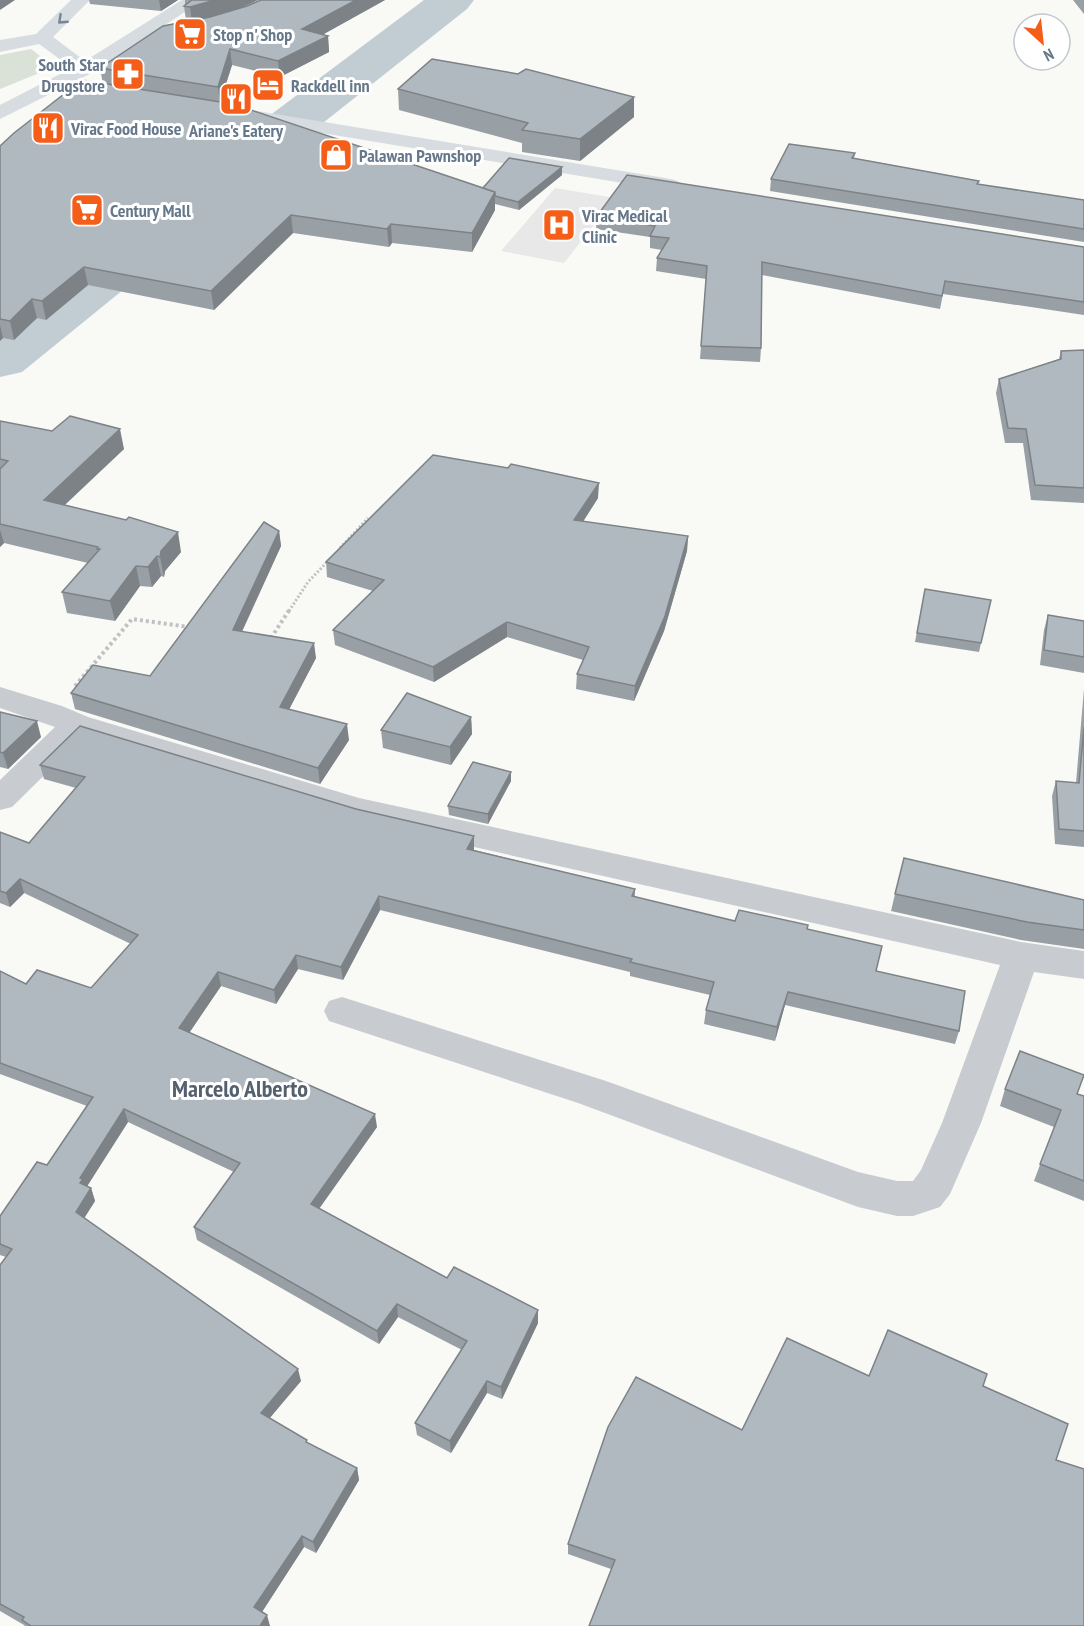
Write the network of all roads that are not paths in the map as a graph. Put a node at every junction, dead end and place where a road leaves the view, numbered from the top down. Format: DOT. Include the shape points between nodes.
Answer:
graph roads {
  1 [pos="81,0"];
  2 [pos="194,0"];
  3 [pos="172,34"];
  4 [pos="136,38"];
  5 [pos="42,39"];
  6 [pos="0,46"];
  7 [pos="85,69"];
  8 [pos="57,85"];
  9 [pos="92,90"];
  10 [pos="219,111"];
  11 [pos="0,113"];
  12 [pos="696,189"];
  13 [pos="0,697"];
  14 [pos="64,719"];
  15 [pos="0,799"];
  16 [pos="1021,956"];
  17 [pos="1084,965"];
  18 [pos="342,1011"];
  1 -- 5 [label="main road, one-way"];
  2 -- 4 [label="main road"];
  3 -- 4 [label="street"];
  4 -- 7 [label="main road"];
  5 -- 6 [label="main road"];
  5 -- 7 [label="main road"];
  7 -- 8 [label="main road"];
  8 -- 9 [label="main road"];
  8 -- 11 [label="main road"];
  10 -- 12 [label="main road"];
  13 -- 14 [label="street"];
  14 -- 15 [label="street"];
  14 -- 16 [label="street" via="358,809"];
  16 -- 17 [label="street"];
  16 -- 18 [label="street" via="956,1139 932,1191 904,1200 841,1183 590,1092"];
}
